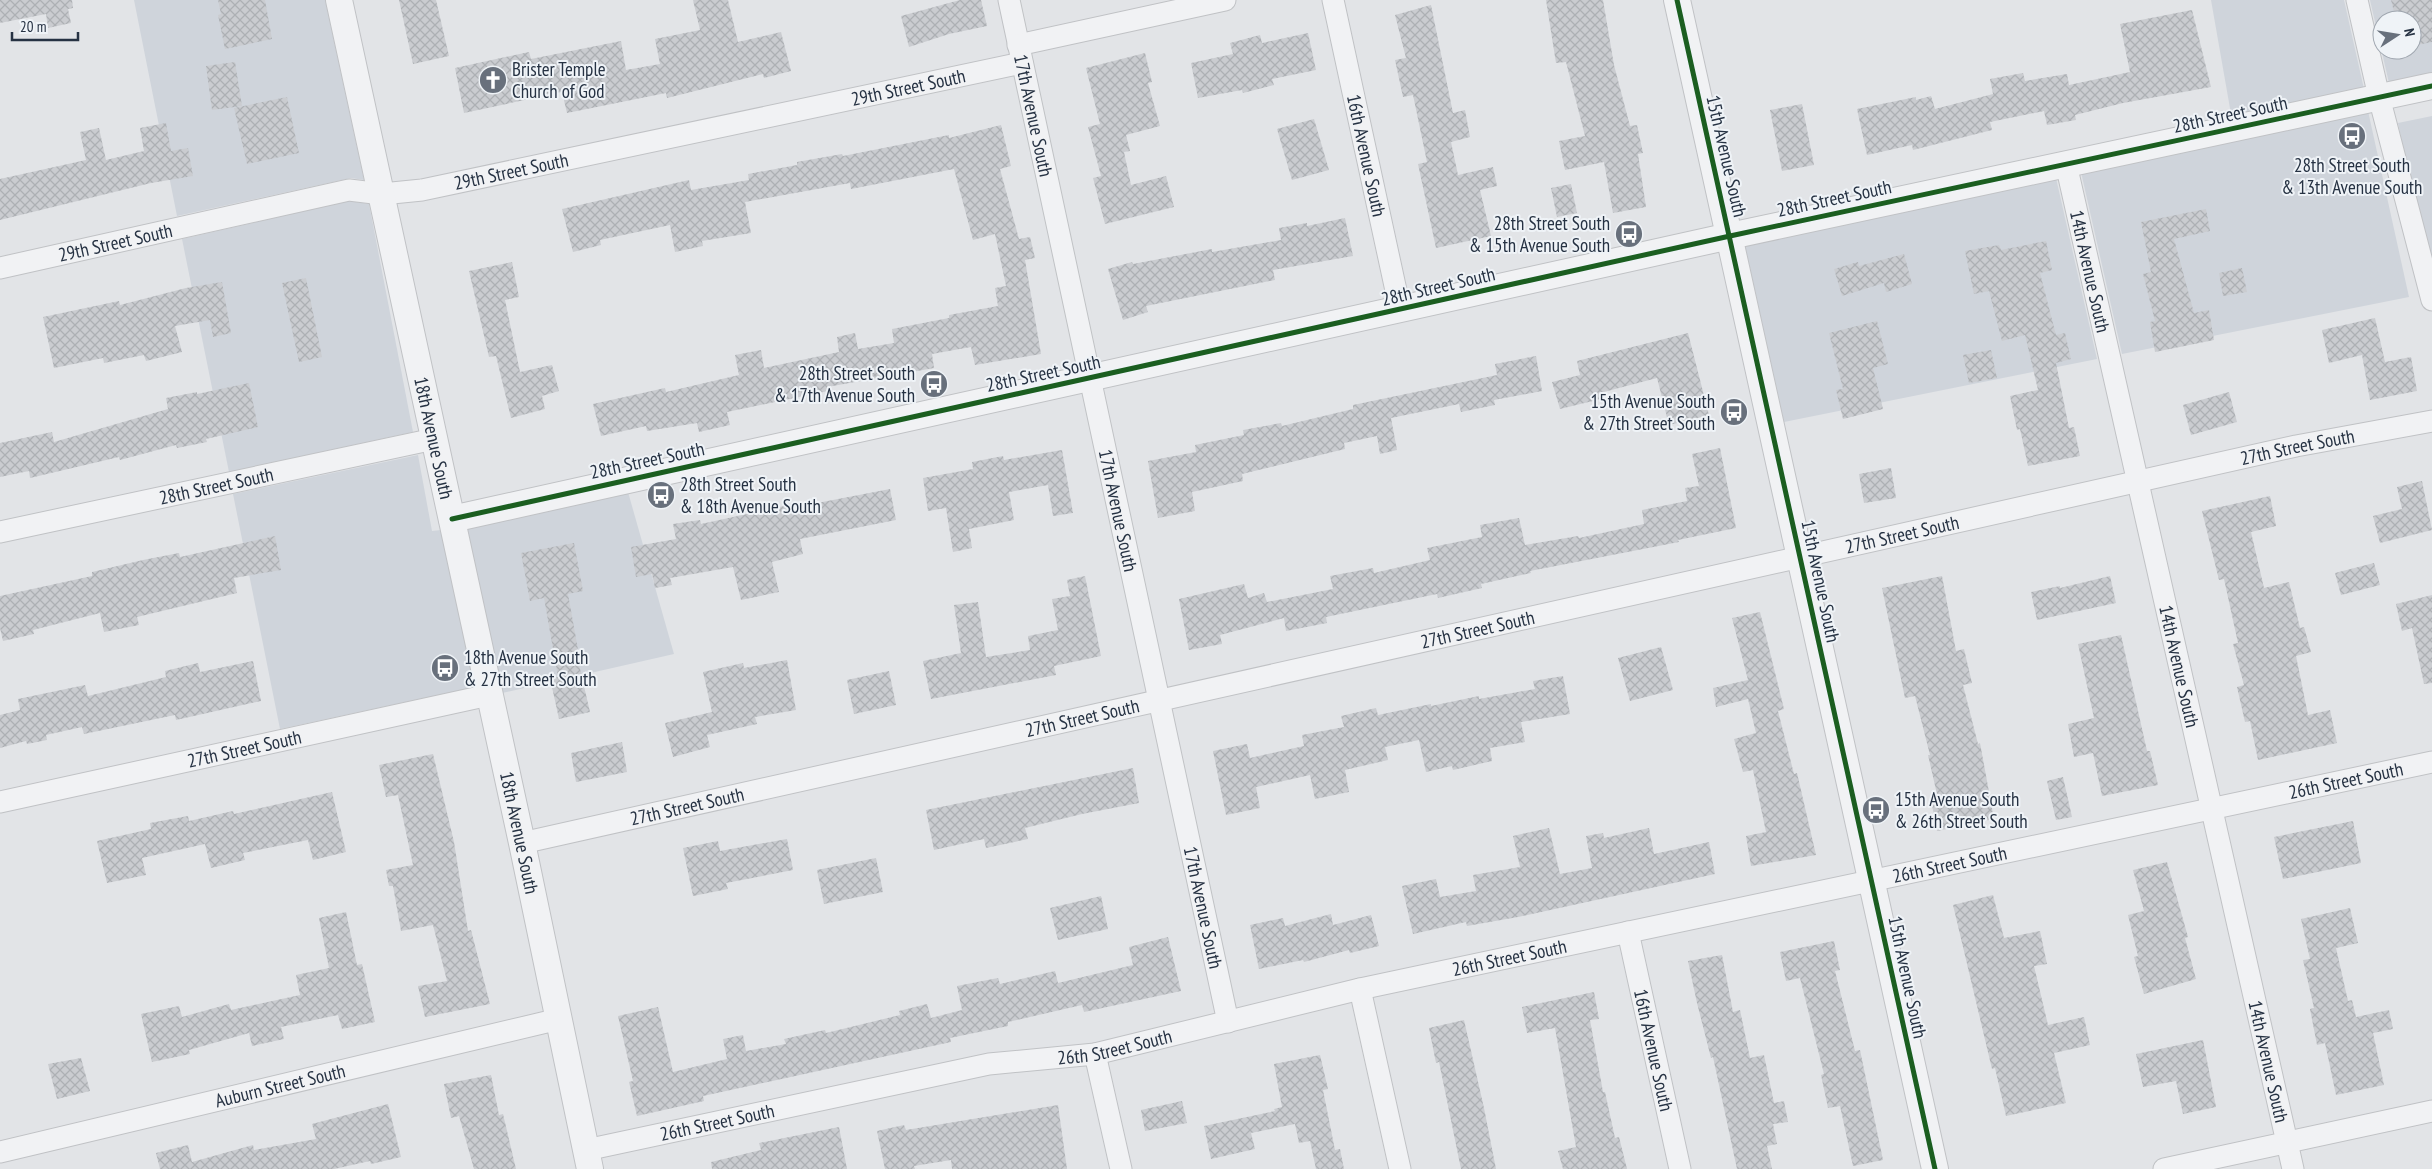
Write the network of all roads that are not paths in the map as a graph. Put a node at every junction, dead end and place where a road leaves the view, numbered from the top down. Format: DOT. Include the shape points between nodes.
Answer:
graph roads {
  1 [pos="338,0"];
  2 [pos="1009,0"];
  3 [pos="1225,0"];
  4 [pos="1333,0"];
  5 [pos="1677,0"];
  6 [pos="2357,0"];
  7 [pos="1020,54"];
  8 [pos="2432,86"];
  9 [pos="2378,97"];
  10 [pos="2066,164"];
  11 [pos="382,194"];
  12 [pos="1730,236"];
  13 [pos="0,268"];
  14 [pos="2432,300"];
  15 [pos="1400,310"];
  16 [pos="1090,378"];
  17 [pos="2432,421"];
  18 [pos="434,440"];
  19 [pos="2138,481"];
  20 [pos="452,519"];
  21 [pos="0,532"];
  22 [pos="1800,557"];
  23 [pos="489,695"];
  24 [pos="1159,700"];
  25 [pos="2432,762"];
  26 [pos="0,802"];
  27 [pos="2212,808"];
  28 [pos="522,843"];
  29 [pos="1872,880"];
  30 [pos="1628,932"];
  31 [pos="1360,988"];
  32 [pos="559,1019"];
  33 [pos="1228,1022"];
  34 [pos="1095,1054"];
  35 [pos="2432,1111"];
  36 [pos="2287,1142"];
  37 [pos="0,1152"];
  38 [pos="588,1159"];
  39 [pos="1121,1169"];
  40 [pos="1400,1169"];
  41 [pos="1680,1169"];
  42 [pos="1935,1169"];
  43 [pos="2164,1169"];
  44 [pos="2294,1169"];
  1 -- 11 [label="street, 18th Avenue South"];
  2 -- 7 [label="street, 17th Avenue South"];
  3 -- 7 [label="street, 29th Street South"];
  4 -- 15 [label="street, 16th Avenue South"];
  5 -- 12 [label="street, 15th Avenue South"];
  6 -- 9 [label="street"];
  7 -- 11 [label="street, 29th Street South" via="422,190"];
  7 -- 16 [label="street, 17th Avenue South"];
  8 -- 9 [label="street, 28th Street South"];
  9 -- 10 [label="street, 28th Street South"];
  9 -- 14 [label="street"];
  10 -- 12 [label="street, 28th Street South"];
  10 -- 19 [label="street, 14th Avenue South"];
  11 -- 13 [label="street, 29th Street South" via="349,190"];
  11 -- 18 [label="street, 18th Avenue South"];
  12 -- 15 [label="street, 28th Street South"];
  12 -- 22 [label="street, 15th Avenue South"];
  15 -- 16 [label="street, 28th Street South"];
  16 -- 20 [label="street, 28th Street South"];
  16 -- 24 [label="street, 17th Avenue South"];
  17 -- 19 [label="street, 27th Street South" via="2296,446"];
  18 -- 20 [label="street, 18th Avenue South"];
  18 -- 21 [label="street, 28th Street South"];
  19 -- 22 [label="street, 27th Street South"];
  19 -- 27 [label="street, 14th Avenue South"];
  20 -- 23 [label="street, 18th Avenue South"];
  22 -- 24 [label="street, 27th Street South"];
  22 -- 29 [label="street, 15th Avenue South"];
  23 -- 26 [label="street, 27th Street South"];
  23 -- 28 [label="street, 18th Avenue South"];
  24 -- 28 [label="street, 27th Street South"];
  24 -- 33 [label="street, 17th Avenue South"];
  25 -- 27 [label="street, 26th Street South"];
  27 -- 29 [label="street, 26th Street South"];
  27 -- 36 [label="street, 14th Avenue South"];
  28 -- 32 [label="street, 18th Avenue South"];
  29 -- 30 [label="street, 26th Street South"];
  29 -- 42 [label="street, 15th Avenue South"];
  30 -- 31 [label="street, 26th Street South"];
  30 -- 41 [label="street, 16th Avenue South"];
  31 -- 33 [label="street, 26th Street South"];
  31 -- 40 [label="street"];
  32 -- 37 [label="street, Auburn Street South"];
  32 -- 38 [label="street, 18th Avenue South"];
  33 -- 34 [label="street, 26th Street South"];
  34 -- 38 [label="street, 26th Street South" via="989,1064"];
  34 -- 39 [label="street"];
  35 -- 36 [label="street"];
  36 -- 43 [label="street"];
  36 -- 44 [label="street, 14th Avenue South"];
}
